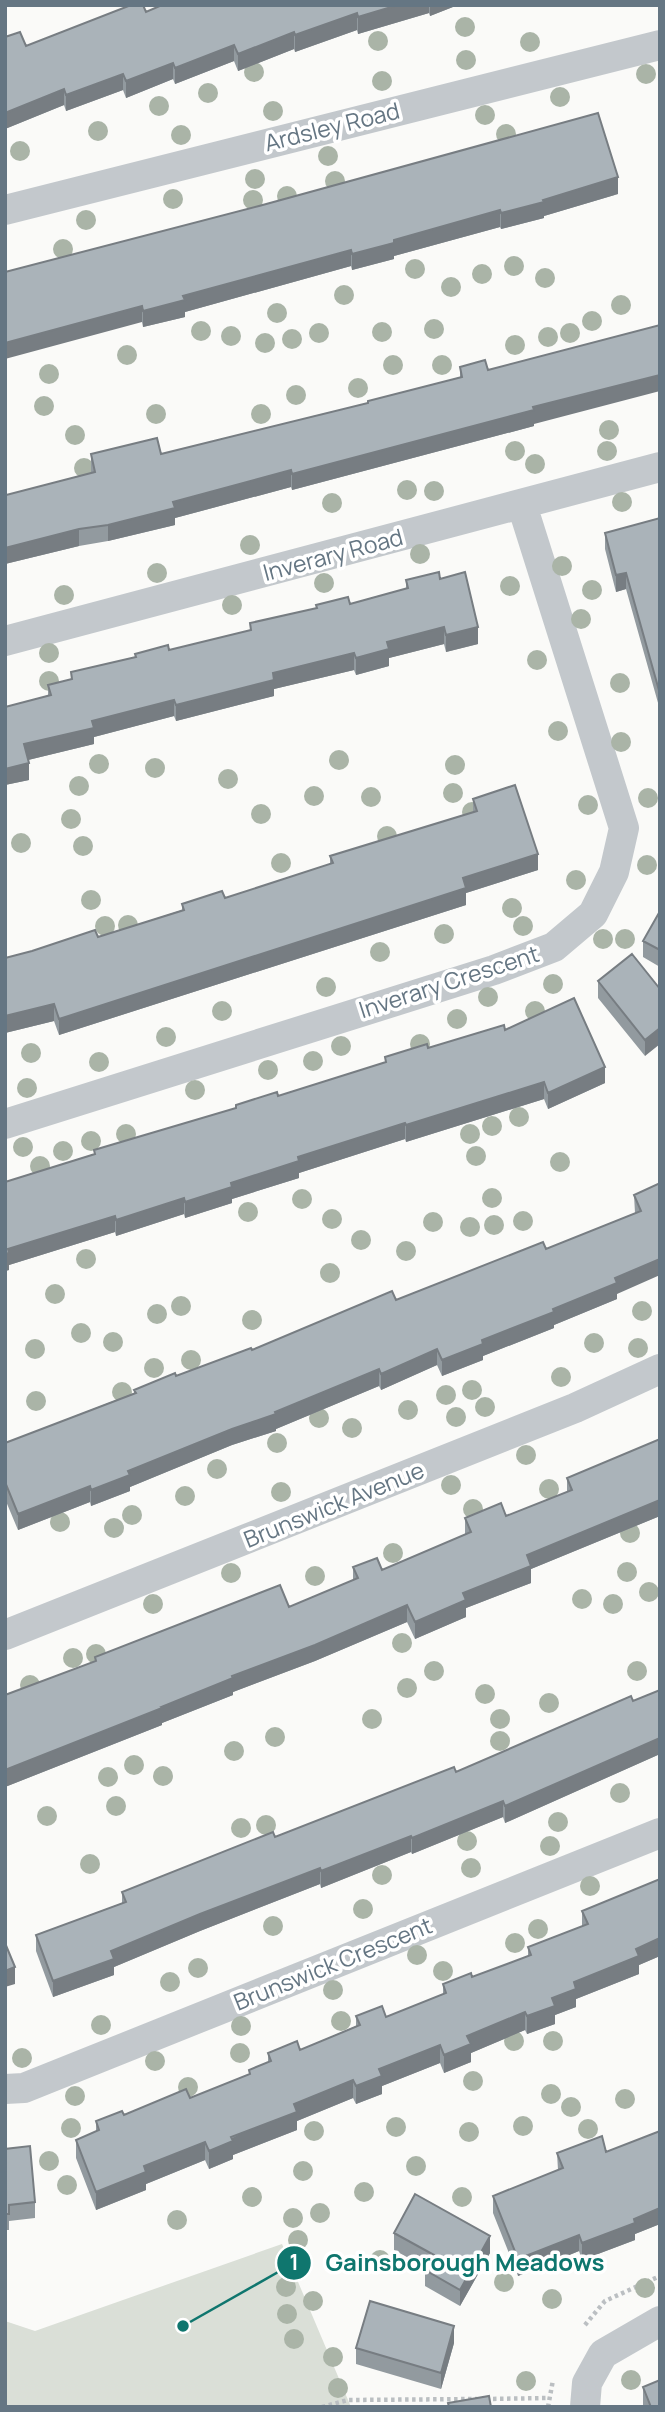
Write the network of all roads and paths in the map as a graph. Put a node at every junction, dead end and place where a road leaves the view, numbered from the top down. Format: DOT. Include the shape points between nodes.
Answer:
graph roads {
  1 [pos="660,44"];
  2 [pos="5,210"];
  3 [pos="660,467"];
  4 [pos="522,505"];
  5 [pos="5,641"];
  6 [pos="5,1124"];
  7 [pos="660,1369"];
  8 [pos="5,1635"];
  9 [pos="660,1833"];
  10 [pos="5,2089"];
  11 [pos="660,2320"];
  12 [pos="548,2398"];
  13 [pos="322,2407"];
  14 [pos="585,2407"];
  1 -- 2 [label="street, Ardsley Road"];
  3 -- 4 [label="street, Inverary Road"];
  4 -- 5 [label="street, Inverary Road"];
  4 -- 6 [label="street, Inverary Crescent" via="624,828 614,872 593,915 554,947 494,970"];
  7 -- 8 [label="street, Brunswick Avenue" via="575,1408"];
  9 -- 10 [label="street, Brunswick Crescent" via="24,2088"];
  11 -- 14 [label="street" via="603,2354 587,2383"];
  12 -- 13 [label="path" via="348,2400"];
}
